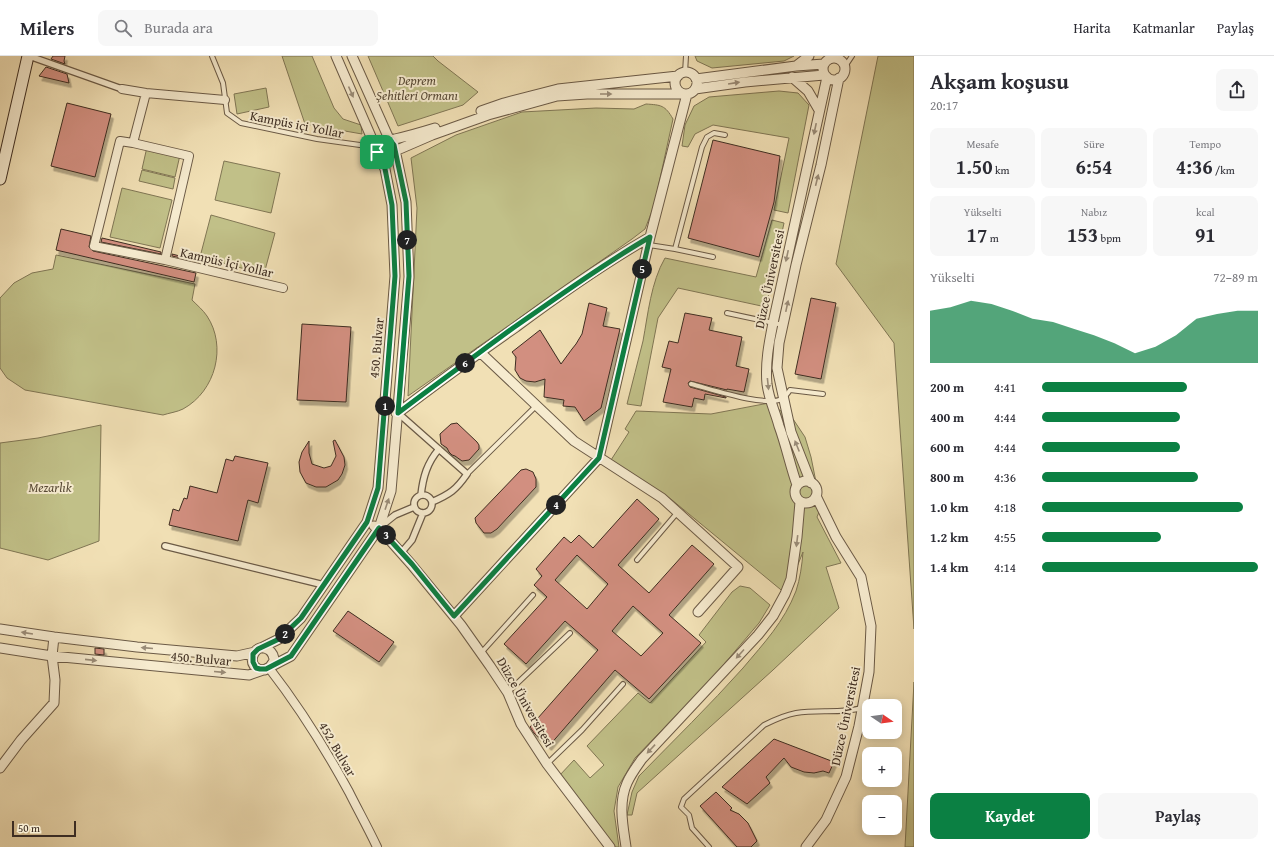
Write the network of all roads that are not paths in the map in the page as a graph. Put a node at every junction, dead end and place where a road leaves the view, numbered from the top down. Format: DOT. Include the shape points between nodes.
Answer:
graph roads {
  1 [pos="29,56"];
  2 [pos="212,56"];
  3 [pos="336,56"];
  4 [pos="352,56"];
  5 [pos="686,56"];
  6 [pos="809,56"];
  7 [pos="852,56"];
  8 [pos="828,60"];
  9 [pos="842,62"];
  10 [pos="796,66"];
  11 [pos="682,74"];
  12 [pos="826,76"];
  13 [pos="792,77"];
  14 [pos="839,78"];
  15 [pos="696,79"];
  16 [pos="695,89"];
  17 [pos="122,90"];
  18 [pos="146,94"];
  19 [pos="685,94"];
  20 [pos="225,100"];
  21 [pos="819,110"];
  22 [pos="724,135"];
  23 [pos="390,140"];
  24 [pos="133,143"];
  25 [pos="395,151"];
  26 [pos="378,153"];
  27 [pos="2,164"];
  28 [pos="0,179"];
  29 [pos="649,241"];
  30 [pos="675,248"];
  31 [pos="713,256"];
  32 [pos="165,260"];
  33 [pos="283,288"];
  34 [pos="727,313"];
  35 [pos="773,322"];
  36 [pos="783,325"];
  37 [pos="480,352"];
  38 [pos="691,384"];
  39 [pos="823,394"];
  40 [pos="783,398"];
  41 [pos="770,401"];
  42 [pos="536,405"];
  43 [pos="384,413"];
  44 [pos="398,413"];
  45 [pos="439,449"];
  46 [pos="599,458"];
  47 [pos="467,474"];
  48 [pos="811,482"];
  49 [pos="797,485"];
  50 [pos="421,495"];
  51 [pos="816,496"];
  52 [pos="432,502"];
  53 [pos="800,502"];
  54 [pos="414,507"];
  55 [pos="678,512"];
  56 [pos="424,513"];
  57 [pos="367,522"];
  58 [pos="379,528"];
  59 [pos="165,546"];
  60 [pos="401,552"];
  61 [pos="637,560"];
  62 [pos="324,584"];
  63 [pos="533,595"];
  64 [pos="698,612"];
  65 [pos="454,616"];
  66 [pos="0,629"];
  67 [pos="570,633"];
  68 [pos="54,637"];
  69 [pos="0,648"];
  70 [pos="258,650"];
  71 [pos="482,653"];
  72 [pos="52,656"];
  73 [pos="268,669"];
  74 [pos="623,684"];
  75 [pos="508,692"];
  76 [pos="864,699"];
  77 [pos="862,708"];
  78 [pos="862,712"];
  79 [pos="546,764"];
  80 [pos="0,768"];
  81 [pos="377,847"];
  82 [pos="610,847"];
  83 [pos="626,847"];
  84 [pos="709,847"];
  85 [pos="806,847"];
  1 -- 17 [label="street"];
  1 -- 27 [label="main road"];
  2 -- 20 [label="lane, Kampüs içi Yollar" via="223,83"];
  3 -- 26 [label="street, 450. Bulvar, one-way"];
  4 -- 23 [label="street"];
  5 -- 11 [label="lane"];
  6 -- 10 [label="street"];
  7 -- 9 [label="lane"];
  8 -- 9 [label="street"];
  8 -- 10 [label="street"];
  8 -- 12 [label="street, Düzce Üniversitesi" via="823,71"];
  9 -- 14 [label="street" via="842,76"];
  10 -- 15 [label="street"];
  11 -- 15 [label="street" via="692,74"];
  11 -- 19 [label="street" via="676,82 676,88"];
  11 -- 23 [label="street" via="558,89 504,103 414,135"];
  12 -- 13 [label="street"];
  12 -- 14 [label="street" via="833,80"];
  12 -- 21 [label="street, Düzce Üniversitesi"];
  16 -- 13 [label="street, one-way"];
  13 -- 21 [label="street" via="808,91"];
  36 -- 14 [label="street, one-way"];
  15 -- 16 [label="street"];
  16 -- 19 [label="street"];
  17 -- 18 [label="street"];
  18 -- 20 [label="street"];
  18 -- 24 [label="street"];
  25 -- 19 [label="street, one-way" via="488,115 557,96"];
  19 -- 29 [label="street"];
  20 -- 26 [label="lane, Kampüs içi Yollar" via="227,113 241,123 366,146"];
  21 -- 35 [label="street, Düzce Üniversitesi, one-way"];
  22 -- 30 [label="lane" via="714,133 707,137 702,147"];
  23 -- 25 [label="street"];
  23 -- 26 [label="street" via="381,141 377,146"];
  24 -- 32 [label="street, Kampüs İçi Yollar" via="189,156"];
  24 -- 32 [label="street, Kampüs İçi Yollar" via="120,141 94,246"];
  25 -- 26 [label="street" via="389,157 383,157"];
  25 -- 44 [label="street, 450. Bulvar" via="406,202 409,276"];
  26 -- 43 [label="street, 450. Bulvar" via="385,169 392,205 395,276"];
  27 -- 28 [label="main road"];
  29 -- 30 [label="lane"];
  29 -- 37 [label="street" via="632,247"];
  29 -- 46 [label="street"];
  30 -- 31 [label="lane"];
  32 -- 33 [label="street, Kampüs İçi Yollar"];
  34 -- 35 [label="lane"];
  35 -- 36 [label="lane"];
  35 -- 41 [label="street, Düzce Üniversitesi, one-way" via="766,363"];
  36 -- 40 [label="street" via="777,368"];
  37 -- 42 [label="street"];
  37 -- 44 [label="street"];
  38 -- 41 [label="lane" via="753,400"];
  39 -- 40 [label="lane" via="790,390"];
  40 -- 41 [label="lane"];
  48 -- 40 [label="street, one-way" via="791,432"];
  41 -- 49 [label="street, Düzce Üniversitesi"];
  42 -- 46 [label="street" via="574,441"];
  42 -- 47 [label="lane"];
  43 -- 44 [label="street"];
  43 -- 57 [label="street, 450. Bulvar" via="378,488"];
  44 -- 45 [label="street"];
  58 -- 44 [label="street, 450. Bulvar, one-way" via="391,491"];
  45 -- 47 [label="street"];
  45 -- 50 [label="street" via="431,458 423,478"];
  46 -- 55 [label="street" via="662,498"];
  46 -- 65 [label="street"];
  47 -- 52 [label="street" via="459,486 447,496"];
  48 -- 49 [label="street" via="804,481"];
  48 -- 51 [label="street" via="816,488"];
  49 -- 53 [label="street" via="795,496"];
  50 -- 52 [label="street" via="429,497"];
  50 -- 54 [label="street" via="416,498"];
  51 -- 53 [label="street" via="811,502"];
  51 -- 76 [label="street, Düzce Üniversitesi" via="836,537 862,577 870,626 869,672"];
  52 -- 56 [label="street" via="429,511"];
  53 -- 83 [label="street, one-way" via="791,579 785,594 773,616 758,635 642,759 627,783 622,802"];
  54 -- 56 [label="street" via="418,512"];
  54 -- 58 [label="street" via="395,515"];
  55 -- 61 [label="lane"];
  55 -- 64 [label="street" via="738,567"];
  56 -- 60 [label="street" via="412,540"];
  57 -- 58 [label="street, Düzce Üniversitesi"];
  57 -- 62 [label="street, 450. Bulvar"];
  58 -- 60 [label="street, Düzce Üniversitesi"];
  58 -- 73 [label="street, 450. Bulvar" via="291,656"];
  59 -- 62 [label="street"];
  60 -- 65 [label="street, Düzce Üniversitesi"];
  62 -- 70 [label="street, 450. Bulvar" via="301,618 279,639"];
  63 -- 71 [label="lane"];
  65 -- 71 [label="street, Düzce Üniversitesi"];
  68 -- 66 [label="street, 450. Bulvar, one-way"];
  67 -- 75 [label="lane"];
  70 -- 68 [label="street, 450. Bulvar, one-way" via="237,656 137,648"];
  68 -- 72 [label="street"];
  69 -- 72 [label="street, 450. Bulvar"];
  70 -- 73 [label="street" via="252,658 254,665 260,669"];
  70 -- 73 [label="street" via="268,649 273,654 274,661"];
  71 -- 75 [label="street, Düzce Üniversitesi"];
  72 -- 73 [label="street, 450. Bulvar, one-way" via="249,675"];
  72 -- 80 [label="street" via="54,703"];
  73 -- 81 [label="street, 452. Bulvar" via="310,724"];
  74 -- 79 [label="lane" via="582,730"];
  75 -- 79 [label="street, Düzce Üniversitesi" via="521,724"];
  77 -- 84 [label="lane" via="797,713 764,725 684,799 681,807 689,815 692,828"];
  78 -- 85 [label="street, Düzce Üniversitesi" via="846,778 826,820"];
  79 -- 82 [label="street, Düzce Üniversitesi"];
}
